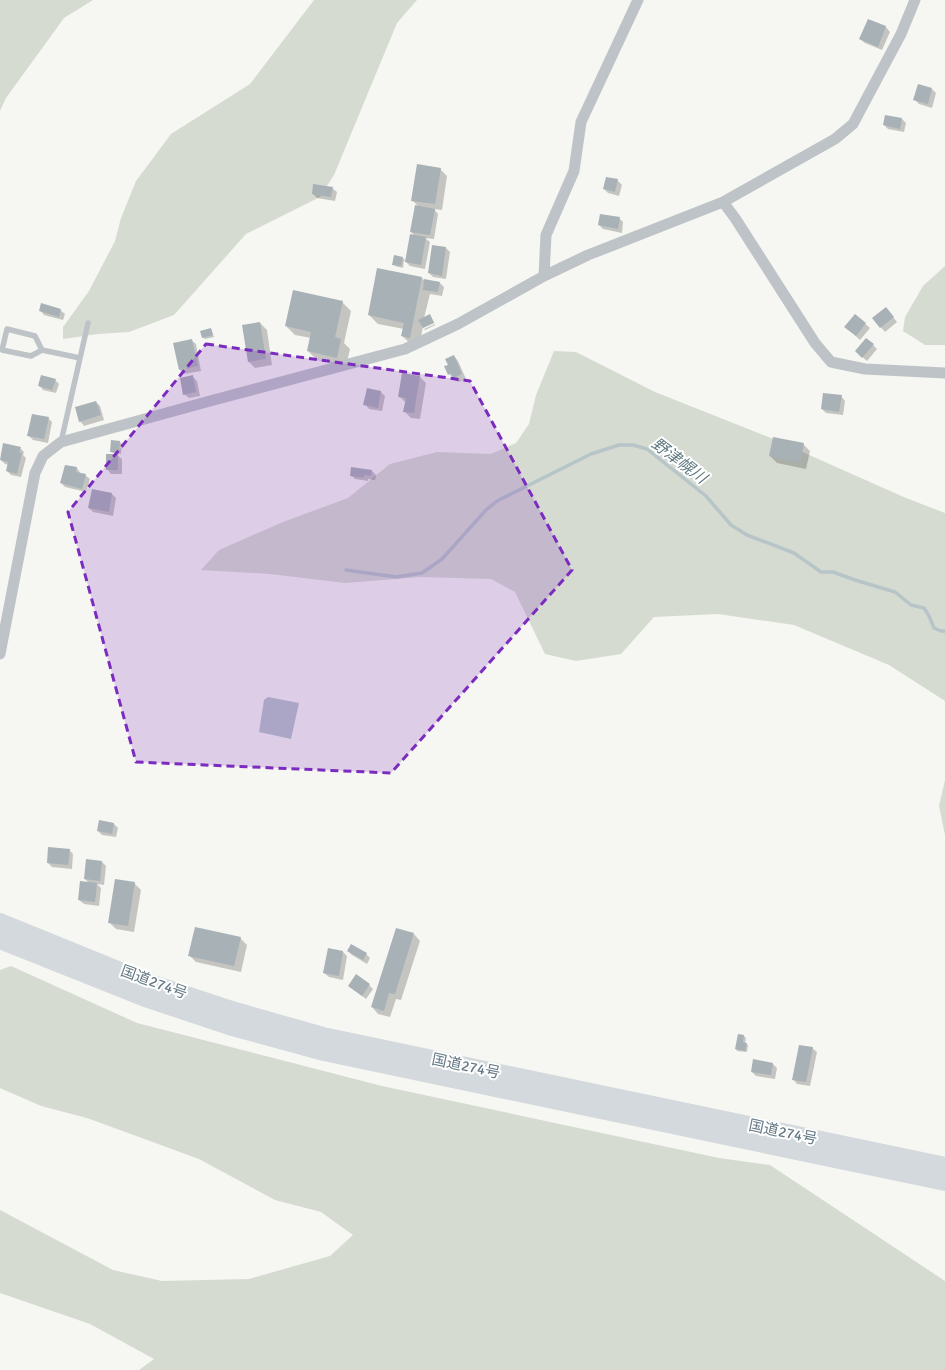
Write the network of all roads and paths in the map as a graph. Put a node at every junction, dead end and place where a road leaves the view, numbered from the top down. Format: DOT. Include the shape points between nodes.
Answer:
graph roads {
  1 [pos="638,0"];
  2 [pos="915,0"];
  3 [pos="723,202"];
  4 [pos="544,276"];
  5 [pos="88,323"];
  6 [pos="42,350"];
  7 [pos="80,358"];
  8 [pos="945,373"];
  9 [pos="61,442"];
  10 [pos="0,654"];
  11 [pos="0,922"];
  12 [pos="0,940"];
  13 [pos="945,1166"];
  14 [pos="945,1182"];
  1 -- 4 [label="street" via="581,122 574,171 546,235"];
  2 -- 3 [label="street" via="901,34 853,124 835,139"];
  3 -- 4 [label="street" via="588,255"];
  3 -- 8 [label="street" via="815,343 831,362 865,369"];
  4 -- 9 [label="street" via="405,349"];
  5 -- 7 [label="lane"];
  6 -- 6 [label="lane" via="31,356 2,350 7,329 34,336"];
  6 -- 7 [label="lane"];
  7 -- 9 [label="lane"];
  9 -- 10 [label="street" via="43,456 35,473"];
  11 -- 13 [label="highway, 国道274号" via="150,982 235,1011 323,1036"];
  12 -- 14 [label="highway, 国道274号" via="145,998 230,1026 324,1052"];
}
